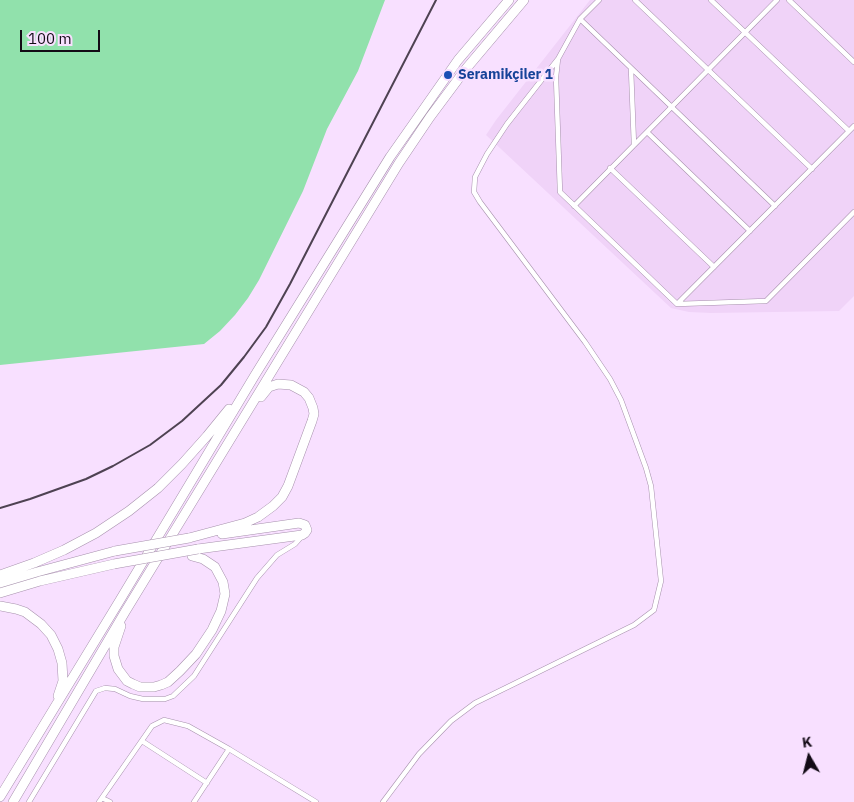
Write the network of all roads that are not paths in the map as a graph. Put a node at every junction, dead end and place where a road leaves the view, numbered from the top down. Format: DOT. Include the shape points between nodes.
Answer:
graph roads {
  1 [pos="509,0"];
  2 [pos="524,0"];
  3 [pos="599,0"];
  4 [pos="635,0"];
  5 [pos="711,0"];
  6 [pos="777,0"];
  7 [pos="789,0"];
  8 [pos="580,19"];
  9 [pos="745,32"];
  10 [pos="558,59"];
  11 [pos="854,62"];
  12 [pos="631,69"];
  13 [pos="708,70"];
  14 [pos="671,107"];
  15 [pos="854,126"];
  16 [pos="848,131"];
  17 [pos="646,132"];
  18 [pos="634,144"];
  19 [pos="610,168"];
  20 [pos="812,169"];
  21 [pos="574,206"];
  22 [pos="775,206"];
  23 [pos="854,212"];
  24 [pos="750,231"];
  25 [pos="714,267"];
  26 [pos="677,304"];
  27 [pos="255,375"];
  28 [pos="241,421"];
  29 [pos="304,534"];
  30 [pos="189,538"];
  31 [pos="195,552"];
  32 [pos="0,575"];
  33 [pos="0,583"];
  34 [pos="0,594"];
  35 [pos="0,606"];
  36 [pos="125,612"];
  37 [pos="54,710"];
  38 [pos="142,741"];
  39 [pos="229,749"];
  40 [pos="207,783"];
  41 [pos="0,797"];
  42 [pos="101,800"];
  43 [pos="13,802"];
  44 [pos="29,802"];
  45 [pos="110,802"];
  46 [pos="194,802"];
  47 [pos="316,802"];
  48 [pos="383,802"];
  1 -- 27 [label="highway" via="458,60 416,120"];
  2 -- 28 [label="highway" via="465,70 399,163"];
  3 -- 8 [label="street"];
  4 -- 13 [label="street"];
  5 -- 9 [label="street"];
  6 -- 9 [label="street"];
  7 -- 11 [label="street"];
  8 -- 10 [label="street"];
  8 -- 12 [label="street"];
  9 -- 13 [label="street"];
  9 -- 16 [label="street"];
  10 -- 21 [label="street" via="560,192"];
  10 -- 48 [label="street" via="487,154 475,177 474,192 585,342 621,400 651,486 661,581 657,600 654,610 634,625 475,703 451,721 419,754"];
  12 -- 14 [label="street"];
  12 -- 18 [label="street"];
  13 -- 14 [label="street"];
  13 -- 20 [label="street"];
  14 -- 17 [label="street"];
  14 -- 22 [label="street"];
  15 -- 16 [label="street"];
  16 -- 20 [label="street"];
  17 -- 18 [label="street"];
  17 -- 24 [label="street"];
  18 -- 19 [label="street"];
  19 -- 21 [label="street"];
  19 -- 25 [label="street"];
  20 -- 22 [label="street"];
  21 -- 26 [label="street"];
  22 -- 24 [label="street"];
  23 -- 26 [label="street" via="766,301"];
  24 -- 25 [label="street"];
  25 -- 26 [label="street"];
  27 -- 32 [label="highway" via="194,451 134,508 64,550"];
  27 -- 37 [label="highway"];
  28 -- 30 [label="highway" via="269,387 278,384 301,390 314,410 288,486 278,502 251,520"];
  28 -- 36 [label="highway"];
  29 -- 30 [label="highway" via="306,526 299,524"];
  29 -- 31 [label="highway"];
  29 -- 44 [label="street" via="277,555 257,578 194,676 173,696 142,699 115,689 96,692"];
  30 -- 33 [label="highway, bridge" via="115,551"];
  31 -- 34 [label="highway, bridge" via="114,564"];
  31 -- 36 [label="highway" via="218,572 225,586 224,601 203,644 168,682 140,687 120,673 114,652"];
  35 -- 37 [label="highway" via="29,615 54,639 63,675"];
  36 -- 43 [label="highway"];
  37 -- 41 [label="highway"];
  38 -- 39 [label="street" via="152,726 164,720 188,726"];
  38 -- 40 [label="street"];
  38 -- 42 [label="street"];
  39 -- 40 [label="street"];
  39 -- 47 [label="street"];
  40 -- 46 [label="street"];
  42 -- 45 [label="street"];
}
